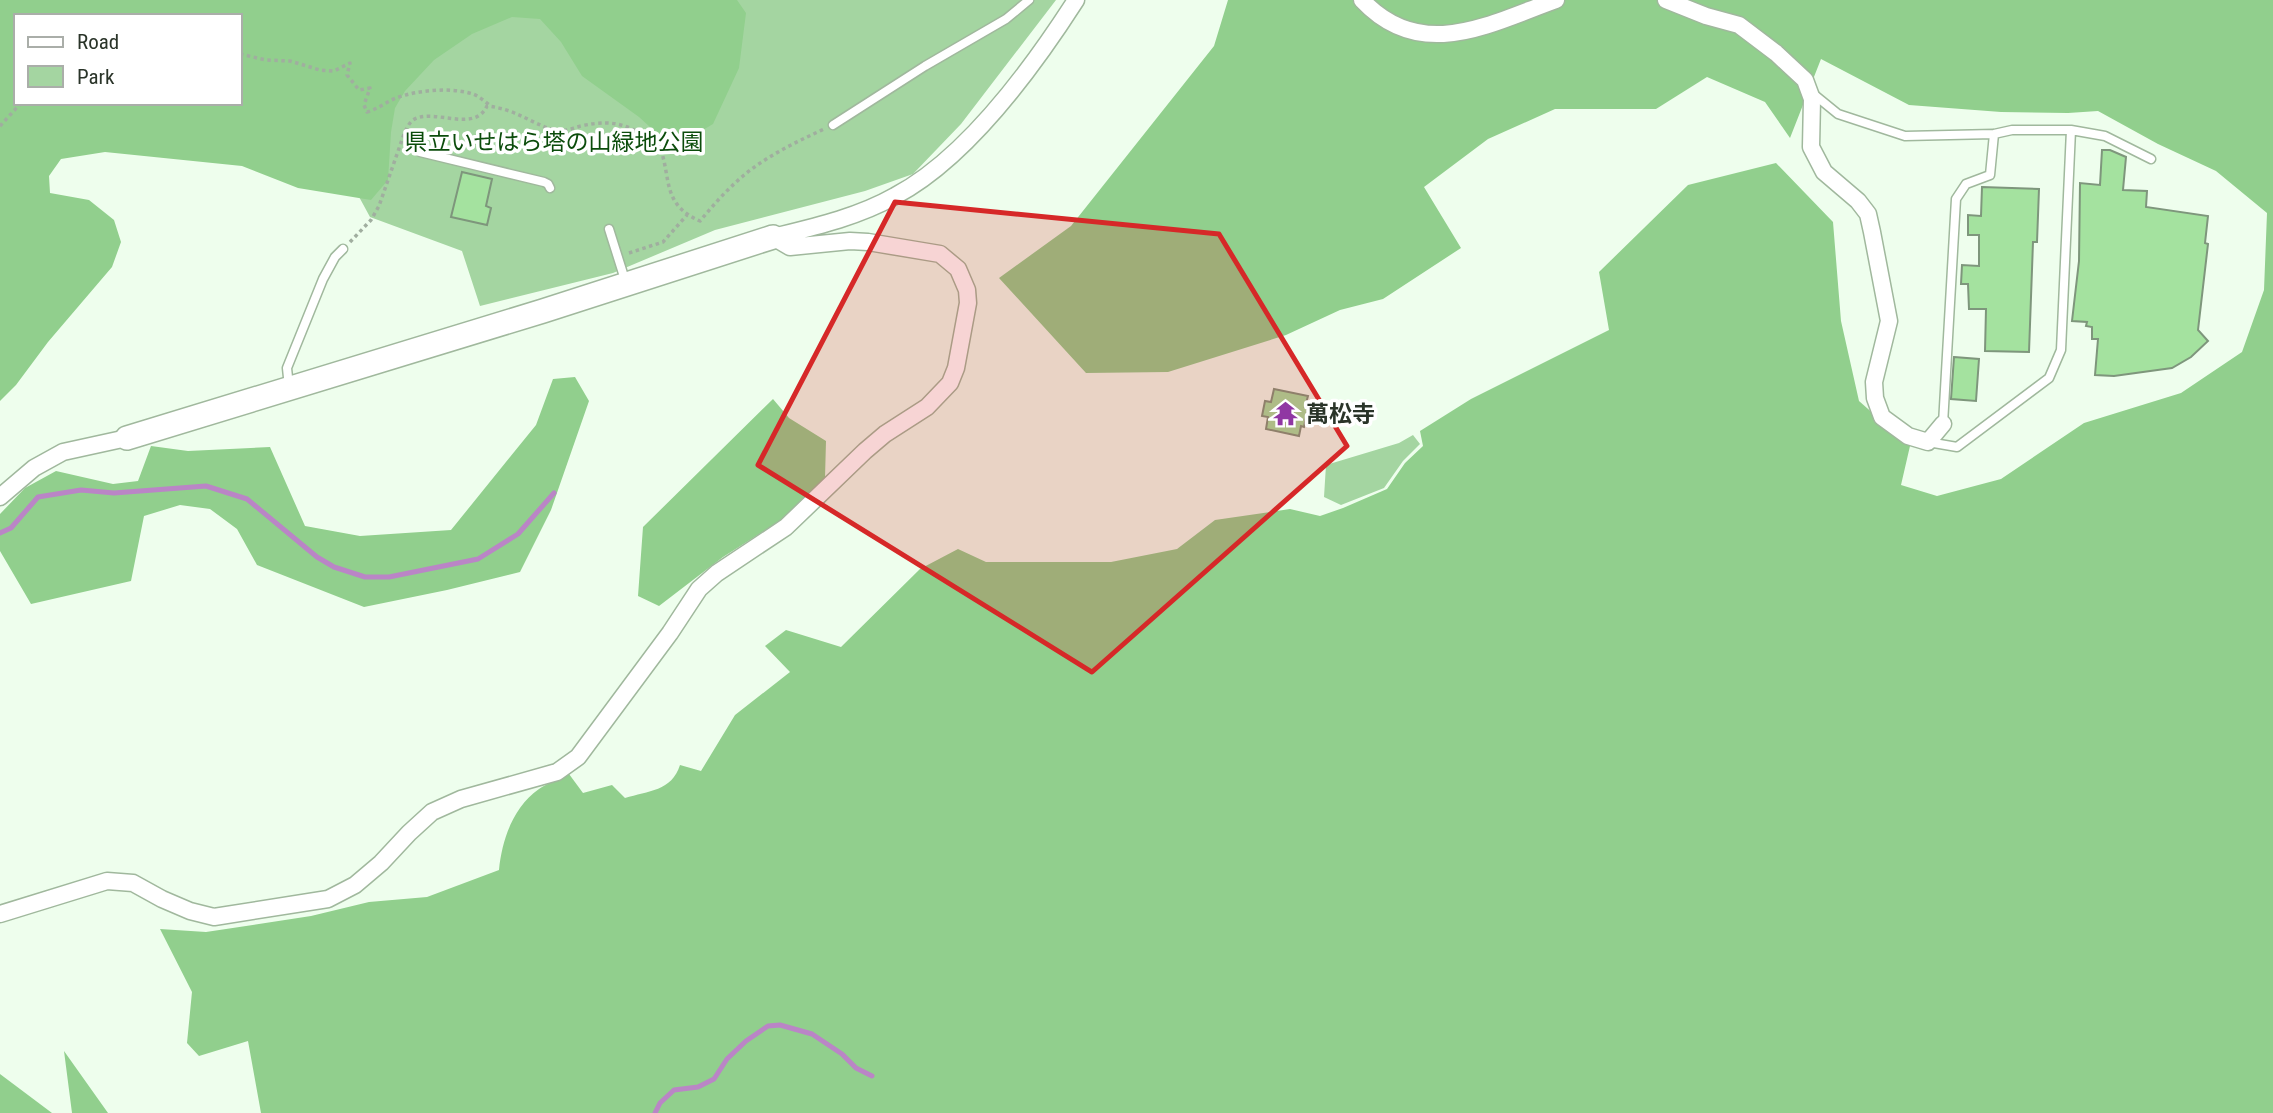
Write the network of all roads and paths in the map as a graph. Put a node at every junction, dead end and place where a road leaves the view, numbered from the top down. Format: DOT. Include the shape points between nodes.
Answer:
graph roads {
  1 [pos="1029,0"];
  2 [pos="1076,0"];
  3 [pos="1362,0"];
  4 [pos="1556,0"];
  5 [pos="1666,0"];
  6 [pos="242,54"];
  7 [pos="1809,90"];
  8 [pos="20,105"];
  9 [pos="493,107"];
  10 [pos="832,125"];
  11 [pos="0,126"];
  12 [pos="2071,130"];
  13 [pos="1994,134"];
  14 [pos="420,152"];
  15 [pos="2151,159"];
  16 [pos="550,188"];
  17 [pos="687,215"];
  18 [pos="609,229"];
  19 [pos="773,237"];
  20 [pos="343,249"];
  21 [pos="634,252"];
  22 [pos="626,285"];
  23 [pos="289,388"];
  24 [pos="1943,424"];
  25 [pos="127,438"];
  26 [pos="1928,442"];
  27 [pos="0,497"];
  28 [pos="0,914"];
  1 -- 10 [label="lane" via="1006,19"];
  2 -- 19 [label="street" via="1041,54 999,104 923,180 868,209"];
  3 -- 4 [label="street" via="1381,17 1409,31 1440,36 1477,29"];
  5 -- 7 [label="street" via="1738,25 1776,53 1805,80"];
  6 -- 9 [label="path" via="320,70 334,71 350,63 347,75 351,82 359,90 370,88 364,105 367,113 395,99 441,90 474,94"];
  7 -- 13 [label="lane" via="1838,114 1905,136"];
  7 -- 26 [label="street" via="1811,147 1824,172 1868,214 1872,232 1889,321 1874,382 1875,398 1882,417 1909,436"];
  8 -- 11 [label="path"];
  9 -- 17 [label="path" via="553,130 610,122 638,131 661,149 668,192"];
  9 -- 20 [label="path" via="487,106 470,119 426,117 410,122 379,206"];
  10 -- 17 [label="path" via="750,171 700,220"];
  12 -- 13 [label="lane"];
  12 -- 15 [label="lane" via="2105,136"];
  12 -- 26 [label="lane" via="2061,350 2049,378 1957,447"];
  13 -- 24 [label="lane" via="1990,175 1966,184 1956,199"];
  14 -- 16 [label="lane" via="544,182"];
  17 -- 21 [label="path" via="663,242"];
  18 -- 22 [label="lane"];
  19 -- 22 [label="street"];
  19 -- 28 [label="street" via="790,247 850,241 940,254 958,269 967,290 956,368 950,383 928,407 885,434 786,527 699,589 578,757 557,772 461,799 432,812 355,886 328,899 214,917 162,900 133,883 107,881"];
  20 -- 23 [label="lane" via="323,279 288,368"];
  22 -- 23 [label="street"];
  23 -- 25 [label="street"];
  24 -- 26 [label="street"];
  25 -- 27 [label="street" via="63,452 34,468"];
}
